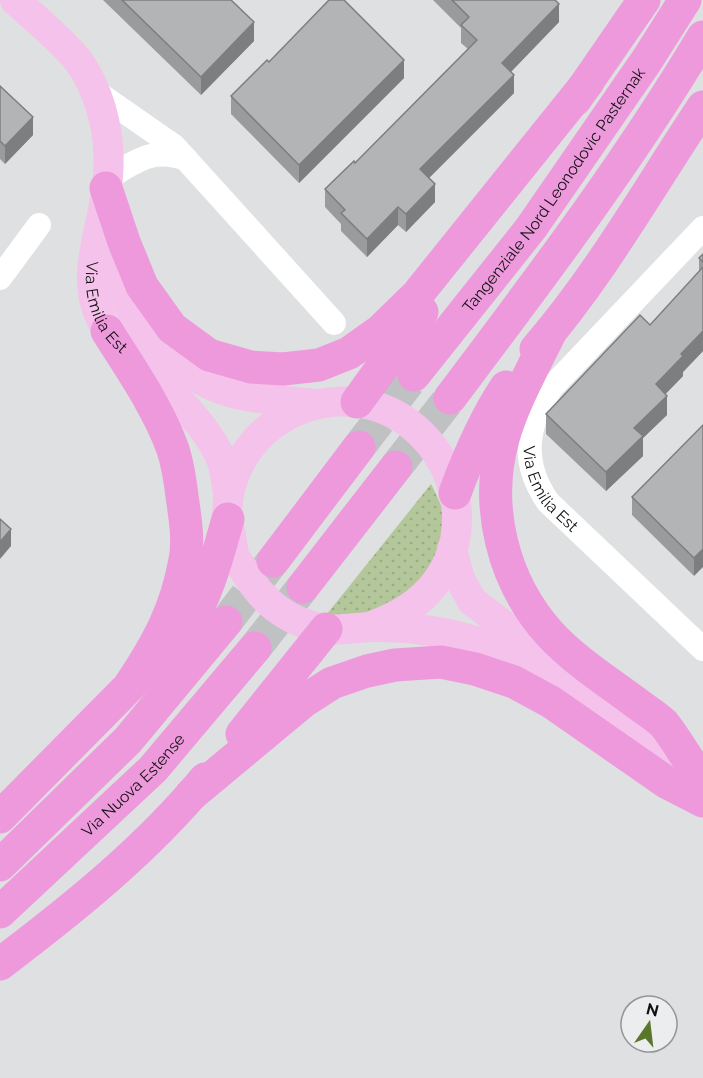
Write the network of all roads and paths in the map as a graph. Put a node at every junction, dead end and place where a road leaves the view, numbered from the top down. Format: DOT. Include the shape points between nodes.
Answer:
graph roads {
  1 [pos="15,0"];
  2 [pos="644,0"];
  3 [pos="686,0"];
  4 [pos="703,37"];
  5 [pos="588,82"];
  6 [pos="95,91"];
  7 [pos="702,108"];
  8 [pos="188,160"];
  9 [pos="107,183"];
  10 [pos="39,225"];
  11 [pos="703,228"];
  12 [pos="0,278"];
  13 [pos="334,323"];
  14 [pos="107,331"];
  15 [pos="551,331"];
  16 [pos="414,375"];
  17 [pos="450,398"];
  18 [pos="316,404"];
  19 [pos="366,404"];
  20 [pos="359,447"];
  21 [pos="396,467"];
  22 [pos="455,493"];
  23 [pos="228,509"];
  24 [pos="452,549"];
  25 [pos="273,561"];
  26 [pos="303,587"];
  27 [pos="226,622"];
  28 [pos="372,626"];
  29 [pos="320,627"];
  30 [pos="255,648"];
  31 [pos="703,650"];
  32 [pos="130,685"];
  33 [pos="702,784"];
  34 [pos="191,795"];
  35 [pos="0,817"];
  36 [pos="0,866"];
  37 [pos="0,912"];
  38 [pos="65,914"];
  39 [pos="0,964"];
  40 [pos="0,982"];
  1 -- 6 [label="main road, Via Emilia Est" via="71,53"];
  2 -- 5 [label="highway"];
  3 -- 16 [label="highway, Tangenziale Nord Leonodovic Pasternak" via="531,228"];
  4 -- 17 [label="highway" via="564,247"];
  5 -- 9 [label="highway" via="417,295 380,331 349,353 319,364 283,369 251,367 209,355 172,328 142,286"];
  5 -- 19 [label="highway"];
  6 -- 8 [label="street, Via Emilia Est" via="158,134"];
  6 -- 9 [label="main road, Via Emilia Est" via="107,137"];
  7 -- 15 [label="highway" via="618,238"];
  8 -- 9 [label="street" via="156,153 129,165"];
  8 -- 13 [label="street, Via Emilia Est"];
  9 -- 14 [label="main road, Via Emilia Est" via="92,270 92,289"];
  9 -- 18 [label="main road, Via Emilia Est" via="122,292 158,348 182,369 240,395"];
  10 -- 12 [label="street"];
  11 -- 31 [label="street, Via Emilia Est" via="552,387 535,417 529,450 537,486 548,502"];
  14 -- 23 [label="main road, Via Emilia Est" via="206,432 225,472"];
  14 -- 32 [label="highway" via="173,448 186,524 186,559 173,606 162,634"];
  15 -- 22 [label="highway" via="492,408"];
  15 -- 33 [label="highway" via="503,438 498,463 495,504 510,570 528,605 550,634 663,723"];
  18 -- 19 [label="main road, Via Emilia Est"];
  18 -- 23 [label="main road, Via Emilia Est" via="279,420 253,443 233,480"];
  19 -- 22 [label="main road, Via Emilia Est" via="402,418 424,435 444,461"];
  20 -- 25 [label="highway"];
  21 -- 26 [label="highway"];
  22 -- 24 [label="main road, Via Emilia Est" via="457,526"];
  23 -- 29 [label="main road, Via Emilia Est" via="235,555 255,590 276,609"];
  23 -- 32 [label="highway" via="199,610 170,647"];
  24 -- 28 [label="main road, Via Emilia Est" via="437,581 420,600 398,616"];
  24 -- 33 [label="main road, Via Emilia Est" via="460,579 472,601"];
  27 -- 36 [label="highway, Via Nuova Estense" via="128,740"];
  28 -- 29 [label="main road, Via Emilia Est" via="349,630"];
  28 -- 33 [label="main road, Via Emilia Est" via="436,632 483,643 519,660 677,779"];
  29 -- 34 [label="highway"];
  30 -- 37 [label="highway, Via Nuova Estense" via="153,770"];
  32 -- 35 [label="highway"];
  33 -- 34 [label="highway" via="666,782 551,702 514,682 441,662 395,665 332,683 304,701"];
  34 -- 38 [label="highway" via="129,860"];
  38 -- 39 [label="highway"];
  38 -- 40 [label="street"];
}
